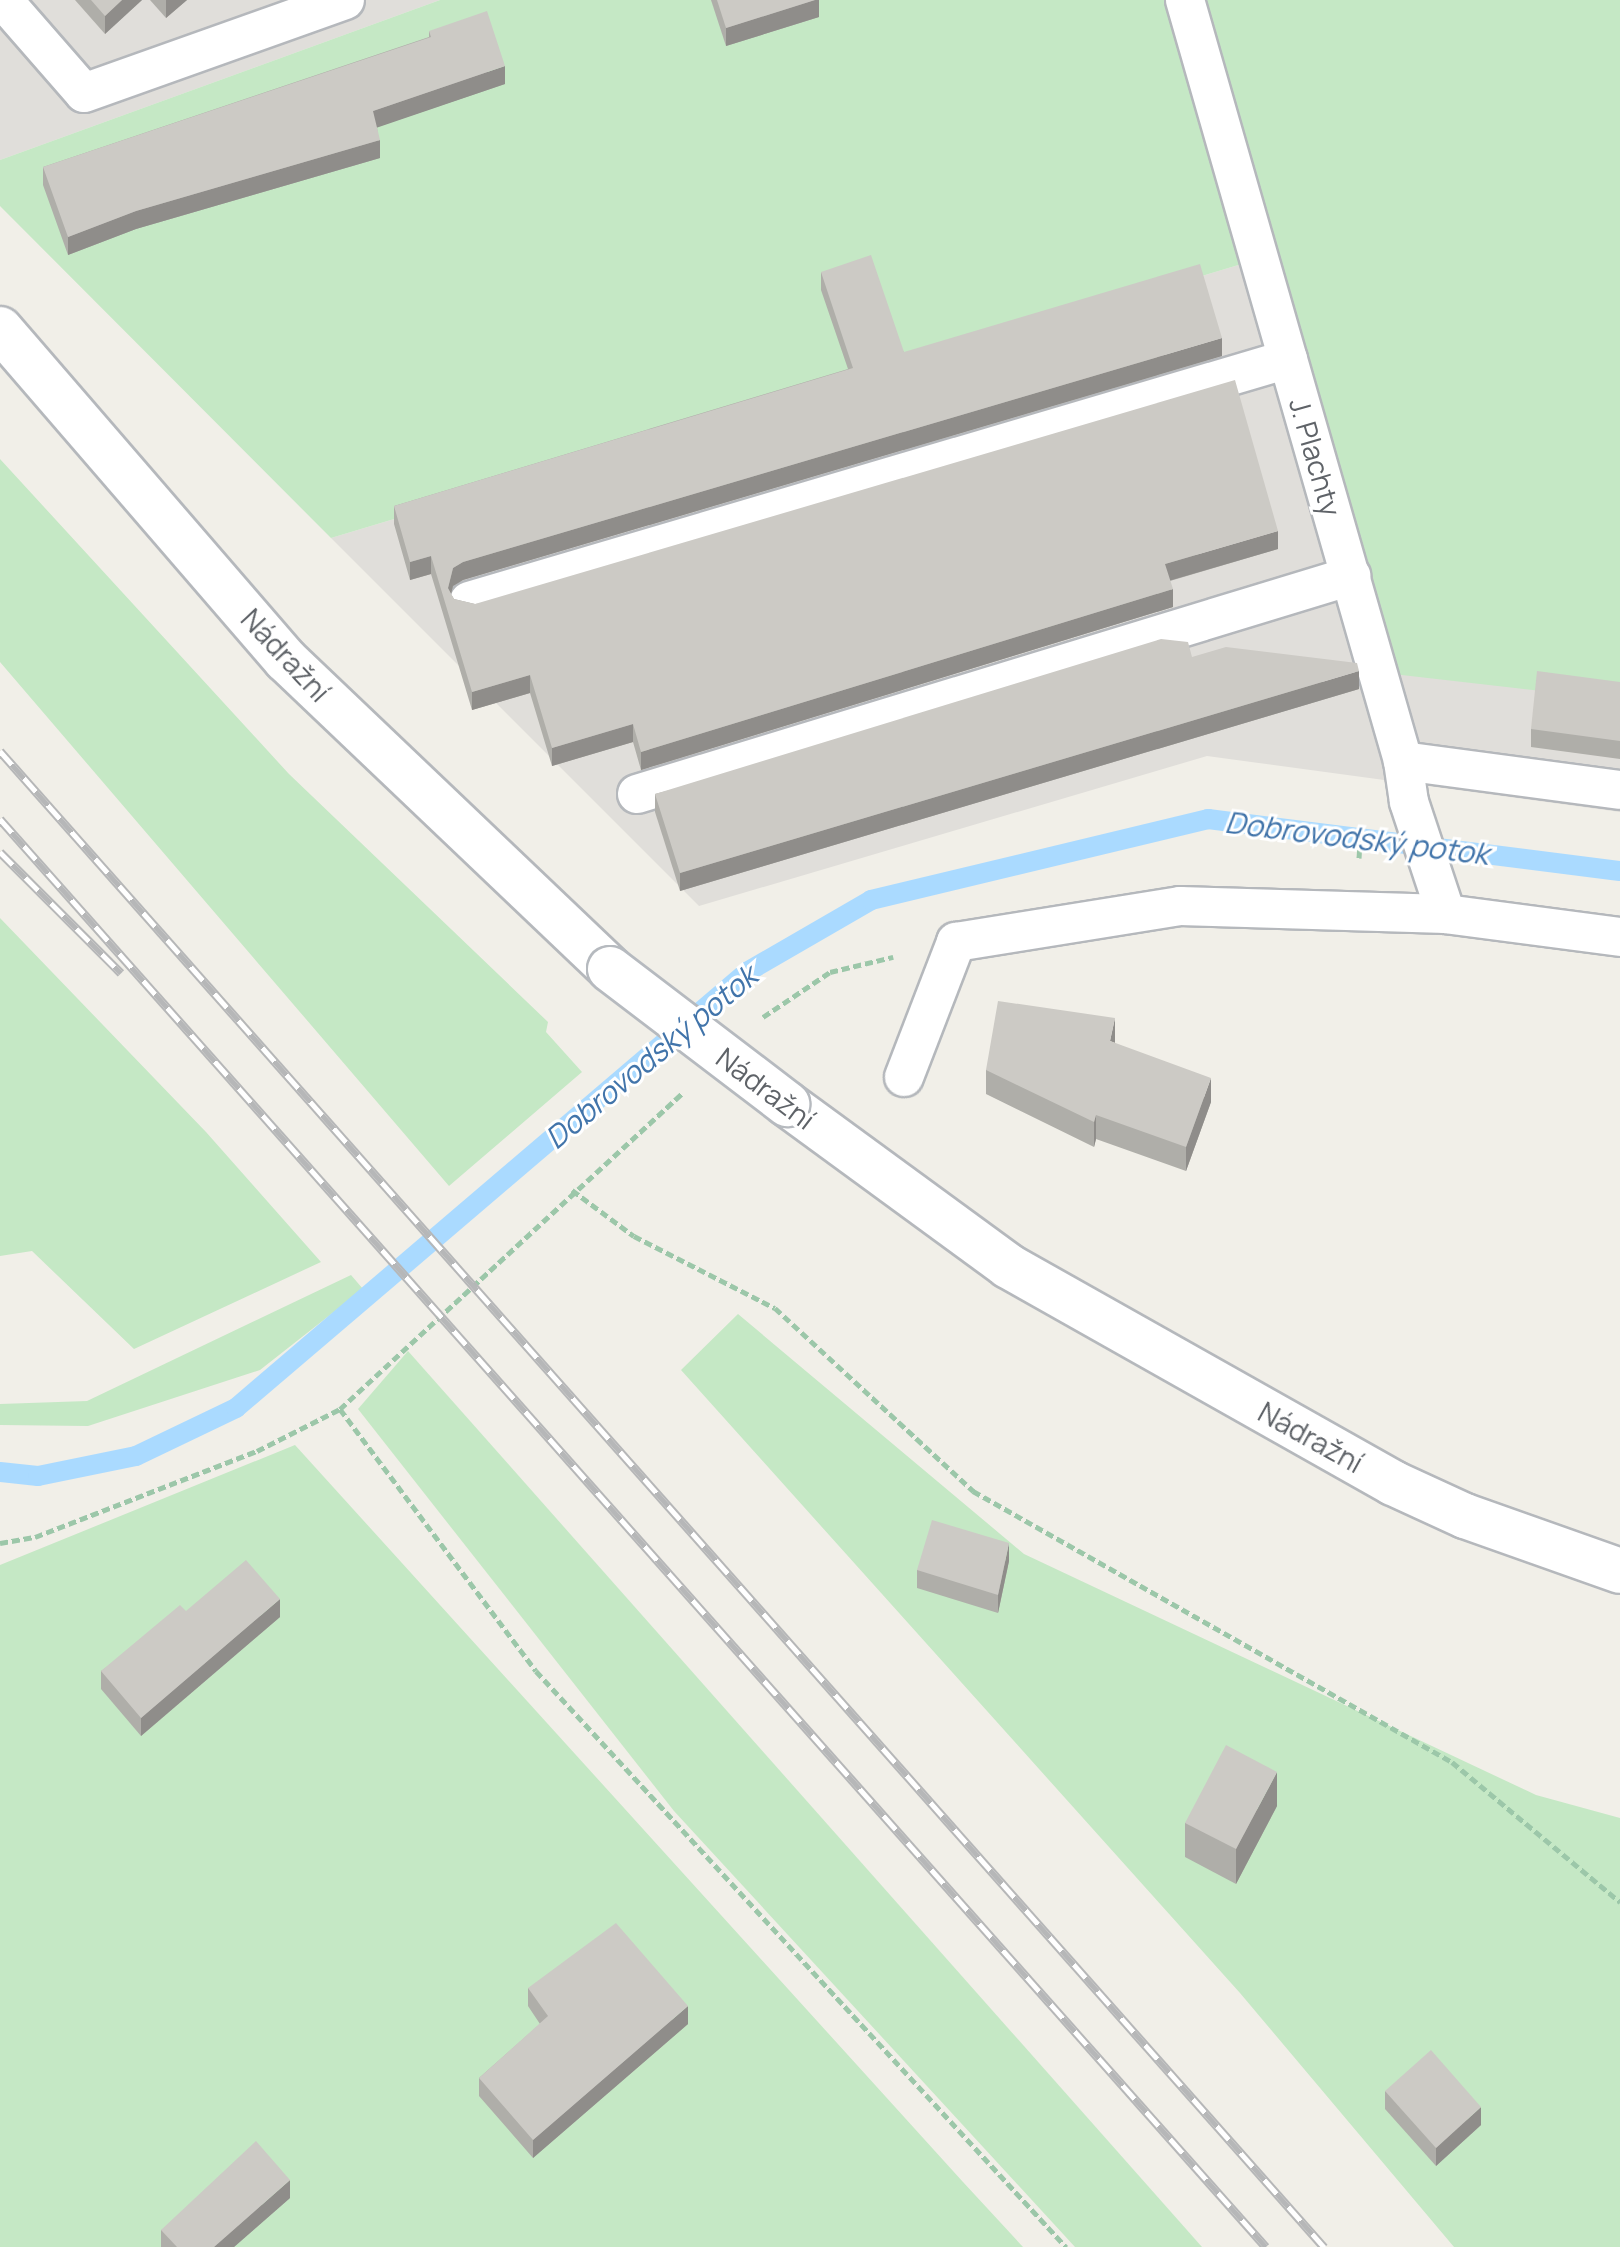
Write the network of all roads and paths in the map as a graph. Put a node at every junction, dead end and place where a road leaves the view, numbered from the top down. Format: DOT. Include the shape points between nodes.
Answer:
graph roads {
  1 [pos="3,0"];
  2 [pos="1185,0"];
  3 [pos="318,4"];
  4 [pos="0,329"];
  5 [pos="1288,359"];
  6 [pos="1351,576"];
  7 [pos="469,601"];
  8 [pos="1403,761"];
  9 [pos="1620,790"];
  10 [pos="637,794"];
  11 [pos="1361,820"];
  12 [pos="1359,866"];
  13 [pos="1442,904"];
  14 [pos="1620,937"];
  15 [pos="956,942"];
  16 [pos="759,1020"];
  17 [pos="904,1077"];
  18 [pos="686,1089"];
  19 [pos="572,1190"];
  20 [pos="340,1409"];
  21 [pos="0,1543"];
  22 [pos="1620,1571"];
  23 [pos="1620,1902"];
  24 [pos="1066,2247"];
  1 -- 3 [label="lane" via="84,93"];
  2 -- 5 [label="lane, J. Plachty"];
  4 -- 22 [label="main road, Nádražní, bridge" via="286,660 610,969 1008,1266 1380,1476 1465,1516"];
  5 -- 6 [label="lane, J. Plachty"];
  5 -- 7 [label="lane"];
  6 -- 8 [label="lane, J. Plachty"];
  6 -- 10 [label="lane"];
  8 -- 9 [label="lane"];
  8 -- 13 [label="lane, J. Plachty" via="1409,802"];
  11 -- 12 [label="path"];
  13 -- 14 [label="lane"];
  13 -- 15 [label="lane" via="1180,906"];
  15 -- 16 [label="path" via="830,972"];
  15 -- 17 [label="lane"];
  18 -- 19 [label="path"];
  19 -- 20 [label="path"];
  19 -- 23 [label="path" via="634,1236 775,1308 847,1380 973,1491 1452,1762"];
  20 -- 21 [label="path" via="227,1462 35,1537"];
  20 -- 24 [label="path" via="536,1671"];
}
